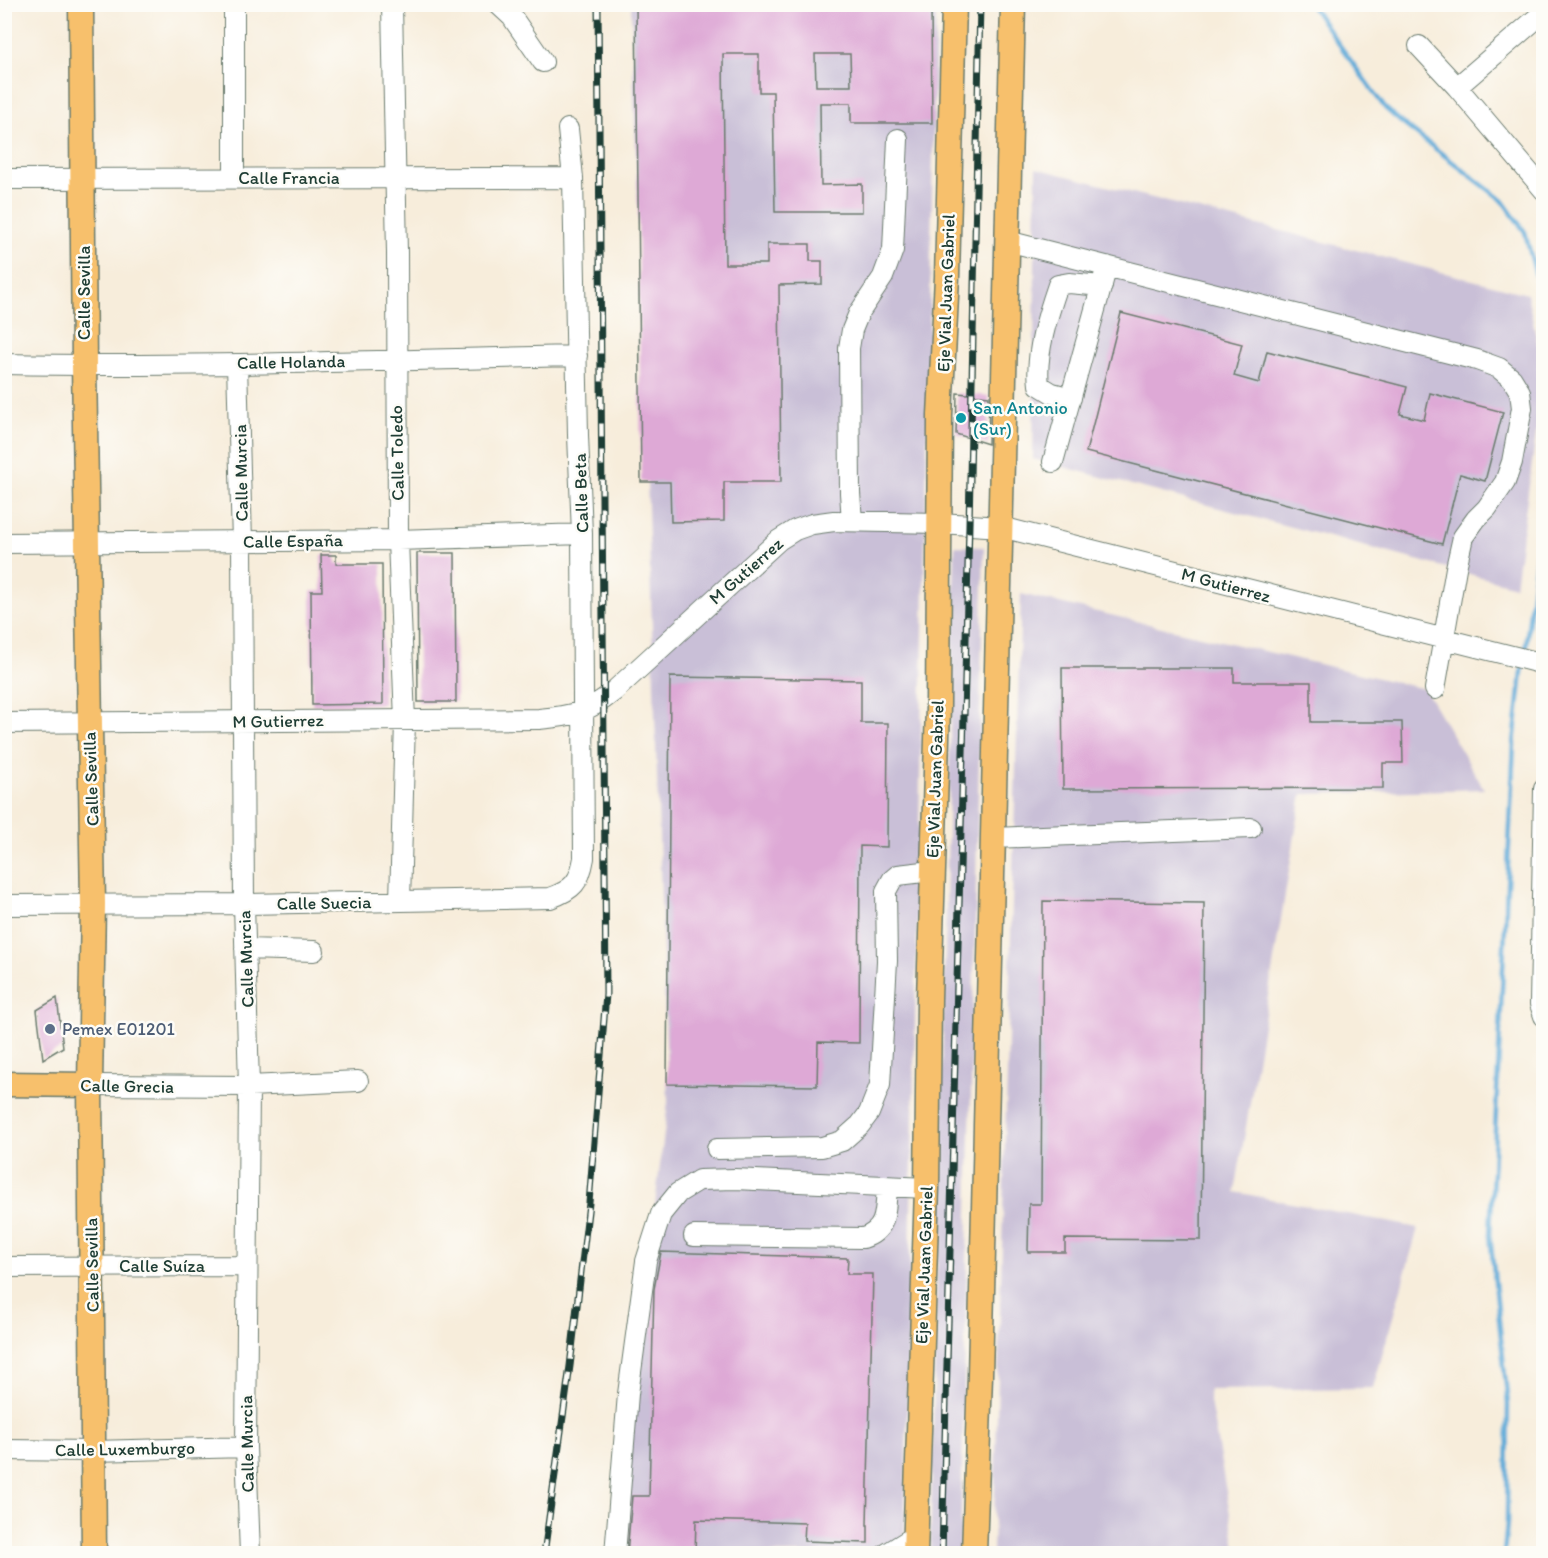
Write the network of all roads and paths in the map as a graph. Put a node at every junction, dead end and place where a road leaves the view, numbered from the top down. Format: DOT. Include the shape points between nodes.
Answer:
graph roads {
  1 [pos="81,4"];
  2 [pos="234,4"];
  3 [pos="392,4"];
  4 [pos="498,4"];
  5 [pos="954,4"];
  6 [pos="1013,4"];
  7 [pos="1544,12"];
  8 [pos="1419,46"];
  9 [pos="543,62"];
  10 [pos="1456,87"];
  11 [pos="568,129"];
  12 [pos="898,139"];
  13 [pos="234,177"];
  14 [pos="395,178"];
  15 [pos="573,178"];
  16 [pos="1540,178"];
  17 [pos="4,179"];
  18 [pos="84,179"];
  19 [pos="1007,242"];
  20 [pos="1107,266"];
  21 [pos="1102,286"];
  22 [pos="577,356"];
  23 [pos="396,360"];
  24 [pos="4,364"];
  25 [pos="237,364"];
  26 [pos="84,365"];
  27 [pos="1071,398"];
  28 [pos="1053,462"];
  29 [pos="852,521"];
  30 [pos="940,523"];
  31 [pos="1000,527"];
  32 [pos="582,534"];
  33 [pos="398,540"];
  34 [pos="242,542"];
  35 [pos="4,543"];
  36 [pos="87,544"];
  37 [pos="1443,638"];
  38 [pos="1543,664"];
  39 [pos="1435,689"];
  40 [pos="584,711"];
  41 [pos="244,721"];
  42 [pos="405,721"];
  43 [pos="89,722"];
  44 [pos="4,723"];
  45 [pos="1544,789"];
  46 [pos="1251,828"];
  47 [pos="993,838"];
  48 [pos="584,858"];
  49 [pos="932,871"];
  50 [pos="400,901"];
  51 [pos="93,904"];
  52 [pos="244,904"];
  53 [pos="4,905"];
  54 [pos="245,950"];
  55 [pos="314,951"];
  56 [pos="1544,1016"];
  57 [pos="358,1081"];
  58 [pos="4,1084"];
  59 [pos="90,1085"];
  60 [pos="249,1086"];
  61 [pos="717,1149"];
  62 [pos="887,1187"];
  63 [pos="927,1188"];
  64 [pos="694,1236"];
  65 [pos="92,1265"];
  66 [pos="247,1266"];
  67 [pos="4,1267"];
  68 [pos="246,1447"];
  69 [pos="4,1450"];
  70 [pos="94,1451"];
  71 [pos="915,1545"];
  72 [pos="94,1554"];
  73 [pos="249,1554"];
  74 [pos="615,1554"];
  75 [pos="886,1554"];
  76 [pos="974,1554"];
  1 -- 18 [label="main road, Calle Sevilla"];
  2 -- 13 [label="street"];
  3 -- 14 [label="street, Calle Toledo"];
  4 -- 9 [label="street" via="512,17"];
  5 -- 30 [label="main road, Eje Vial Juan Gabriel"];
  6 -- 19 [label="main road"];
  7 -- 10 [label="street"];
  8 -- 10 [label="street"];
  10 -- 16 [label="street"];
  11 -- 15 [label="street, Calle Beta"];
  12 -- 29 [label="street" via="893,250 882,277 859,313 849,348"];
  13 -- 14 [label="street, Calle Francia"];
  13 -- 18 [label="street, Calle Francia"];
  14 -- 15 [label="street, Calle Francia"];
  14 -- 23 [label="street, Calle Toledo"];
  15 -- 22 [label="street, Calle Beta"];
  17 -- 18 [label="street, Calle Francia"];
  18 -- 26 [label="main road, Calle Sevilla"];
  19 -- 20 [label="street"];
  19 -- 31 [label="main road"];
  20 -- 21 [label="street"];
  20 -- 37 [label="street" via="1477,360 1512,379 1520,392 1522,408 1512,462 1497,495 1463,537"];
  21 -- 27 [label="street"];
  21 -- 27 [label="street" via="1058,285 1048,316 1038,385"];
  22 -- 23 [label="street, Calle Holanda"];
  22 -- 32 [label="street, Calle Beta"];
  23 -- 25 [label="street, Calle Holanda"];
  23 -- 33 [label="street, Calle Toledo"];
  24 -- 26 [label="street, Calle Holanda"];
  25 -- 26 [label="street, Calle Holanda"];
  25 -- 34 [label="street, Calle Murcia"];
  26 -- 36 [label="main road, Calle Sevilla"];
  27 -- 28 [label="street"];
  29 -- 30 [label="street, M Gutierrez"];
  29 -- 40 [label="street, M Gutierrez" via="812,525 780,540 613,692"];
  30 -- 31 [label="street, M Gutierrez"];
  30 -- 49 [label="main road, Eje Vial Juan Gabriel"];
  31 -- 37 [label="street, M Gutierrez"];
  31 -- 47 [label="main road"];
  32 -- 33 [label="street, Calle España"];
  32 -- 40 [label="street, Calle Beta"];
  33 -- 34 [label="street, Calle España"];
  33 -- 42 [label="street, Calle Toledo"];
  34 -- 36 [label="street, Calle España"];
  34 -- 41 [label="street, Calle Murcia"];
  35 -- 36 [label="street, Calle España"];
  36 -- 43 [label="main road, Calle Sevilla"];
  37 -- 38 [label="street, M Gutierrez"];
  37 -- 39 [label="street"];
  40 -- 42 [label="street, M Gutierrez" via="539,720"];
  40 -- 48 [label="street, Calle Beta"];
  41 -- 42 [label="street, M Gutierrez"];
  41 -- 43 [label="street, M Gutierrez"];
  41 -- 52 [label="street, Calle Murcia"];
  42 -- 50 [label="street, Calle Toledo"];
  43 -- 44 [label="street, M Gutierrez"];
  43 -- 51 [label="main road, Calle Sevilla"];
  45 -- 56 [label="street" via="1540,1004"];
  46 -- 47 [label="street"];
  47 -- 76 [label="main road"];
  48 -- 50 [label="street, Calle Suecia" via="576,882 550,898"];
  49 -- 61 [label="street" via="898,875 886,891 887,961 880,1085 860,1125 842,1141 822,1147"];
  49 -- 63 [label="main road, Eje Vial Juan Gabriel"];
  50 -- 52 [label="street, Calle Suecia"];
  51 -- 52 [label="street, Calle Suecia"];
  51 -- 53 [label="street, Calle Suecia"];
  51 -- 59 [label="main road, Calle Sevilla"];
  52 -- 54 [label="street, Calle Murcia"];
  54 -- 55 [label="street"];
  54 -- 60 [label="street, Calle Murcia"];
  57 -- 60 [label="street, Calle Grecia"];
  58 -- 59 [label="main road, Calle Grecia"];
  59 -- 60 [label="street, Calle Grecia"];
  59 -- 65 [label="main road, Calle Sevilla"];
  60 -- 66 [label="street, Calle Murcia"];
  62 -- 63 [label="street"];
  62 -- 64 [label="street" via="881,1227 863,1238"];
  62 -- 74 [label="street" via="709,1179 686,1186 665,1209 646,1261 628,1394"];
  63 -- 71 [label="main road, Eje Vial Juan Gabriel"];
  65 -- 66 [label="street, Calle Suíza"];
  65 -- 67 [label="street, Calle Suíza"];
  65 -- 70 [label="main road, Calle Sevilla"];
  66 -- 68 [label="street, Calle Murcia"];
  68 -- 70 [label="street, Calle Luxemburgo"];
  68 -- 73 [label="street, Calle Murcia"];
  69 -- 70 [label="street, Calle Luxemburgo"];
  70 -- 72 [label="main road, Calle Sevilla"];
  71 -- 75 [label="street"];
}
